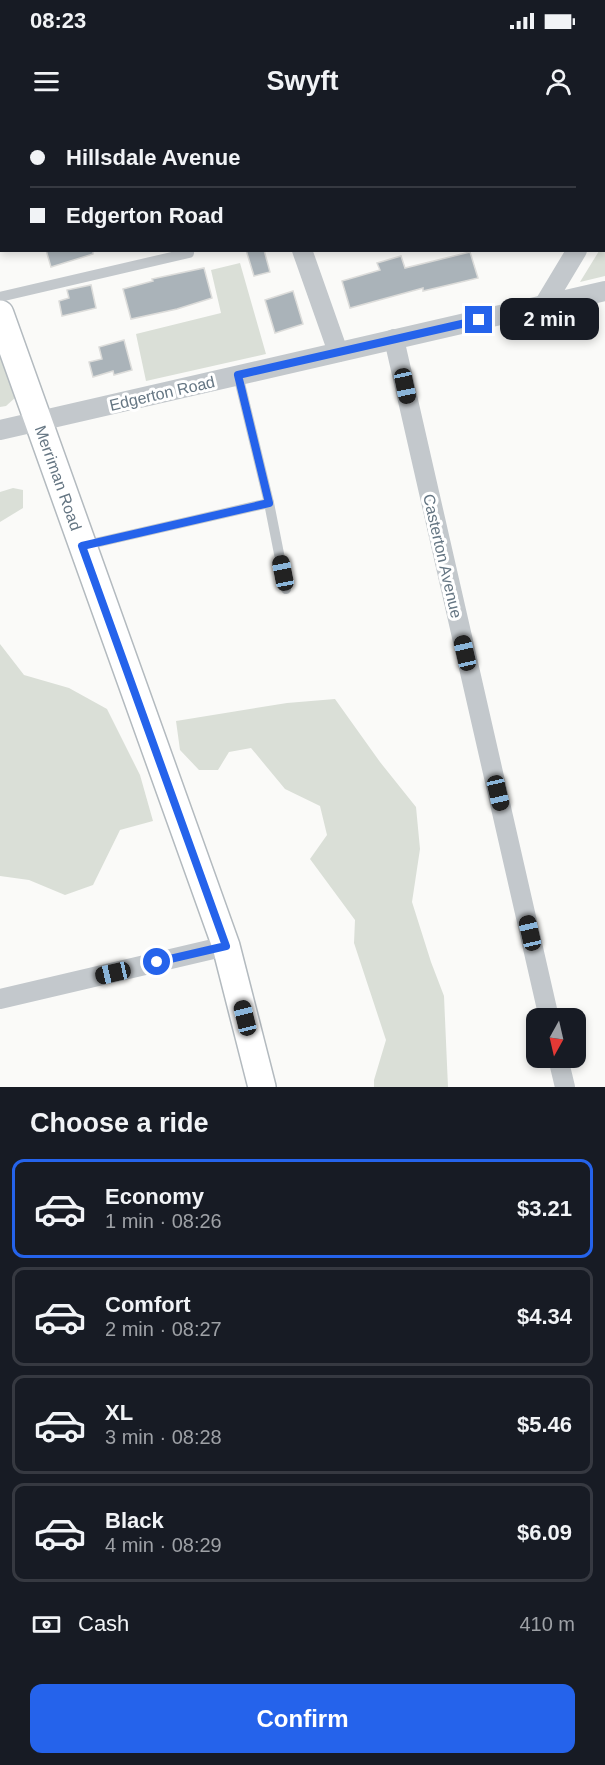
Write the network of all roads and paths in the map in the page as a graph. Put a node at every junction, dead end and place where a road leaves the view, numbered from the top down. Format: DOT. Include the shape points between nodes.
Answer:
graph roads {
  1 [pos="303,252"];
  2 [pos="576,252"];
  3 [pos="189,254"];
  4 [pos="605,291"];
  5 [pos="0,297"];
  6 [pos="544,305"];
  7 [pos="0,314"];
  8 [pos="394,339"];
  9 [pos="338,352"];
  10 [pos="238,375"];
  11 [pos="38,421"];
  12 [pos="0,430"];
  13 [pos="269,503"];
  14 [pos="82,546"];
  15 [pos="286,589"];
  16 [pos="226,946"];
  17 [pos="0,999"];
  18 [pos="547,1008"];
  19 [pos="560,1068"];
  20 [pos="262,1087"];
  21 [pos="565,1087"];
  1 -- 9 [label="street"];
  2 -- 6 [label="street"];
  3 -- 5 [label="lane"];
  4 -- 6 [label="street, Edgerton Road"];
  6 -- 8 [label="street, Edgerton Road"];
  7 -- 11 [label="main road, Merriman Road"];
  8 -- 9 [label="street, Edgerton Road"];
  8 -- 18 [label="street, Casterton Avenue"];
  9 -- 10 [label="street, Edgerton Road"];
  10 -- 11 [label="street, Edgerton Road"];
  10 -- 13 [label="lane"];
  11 -- 12 [label="street, Edgerton Road"];
  11 -- 14 [label="main road, Merriman Road"];
  13 -- 14 [label="lane"];
  13 -- 15 [label="lane"];
  14 -- 16 [label="main road, Merriman Road"];
  16 -- 17 [label="street"];
  16 -- 20 [label="main road, Merriman Road"];
  19 -- 21 [label="street"];
}
